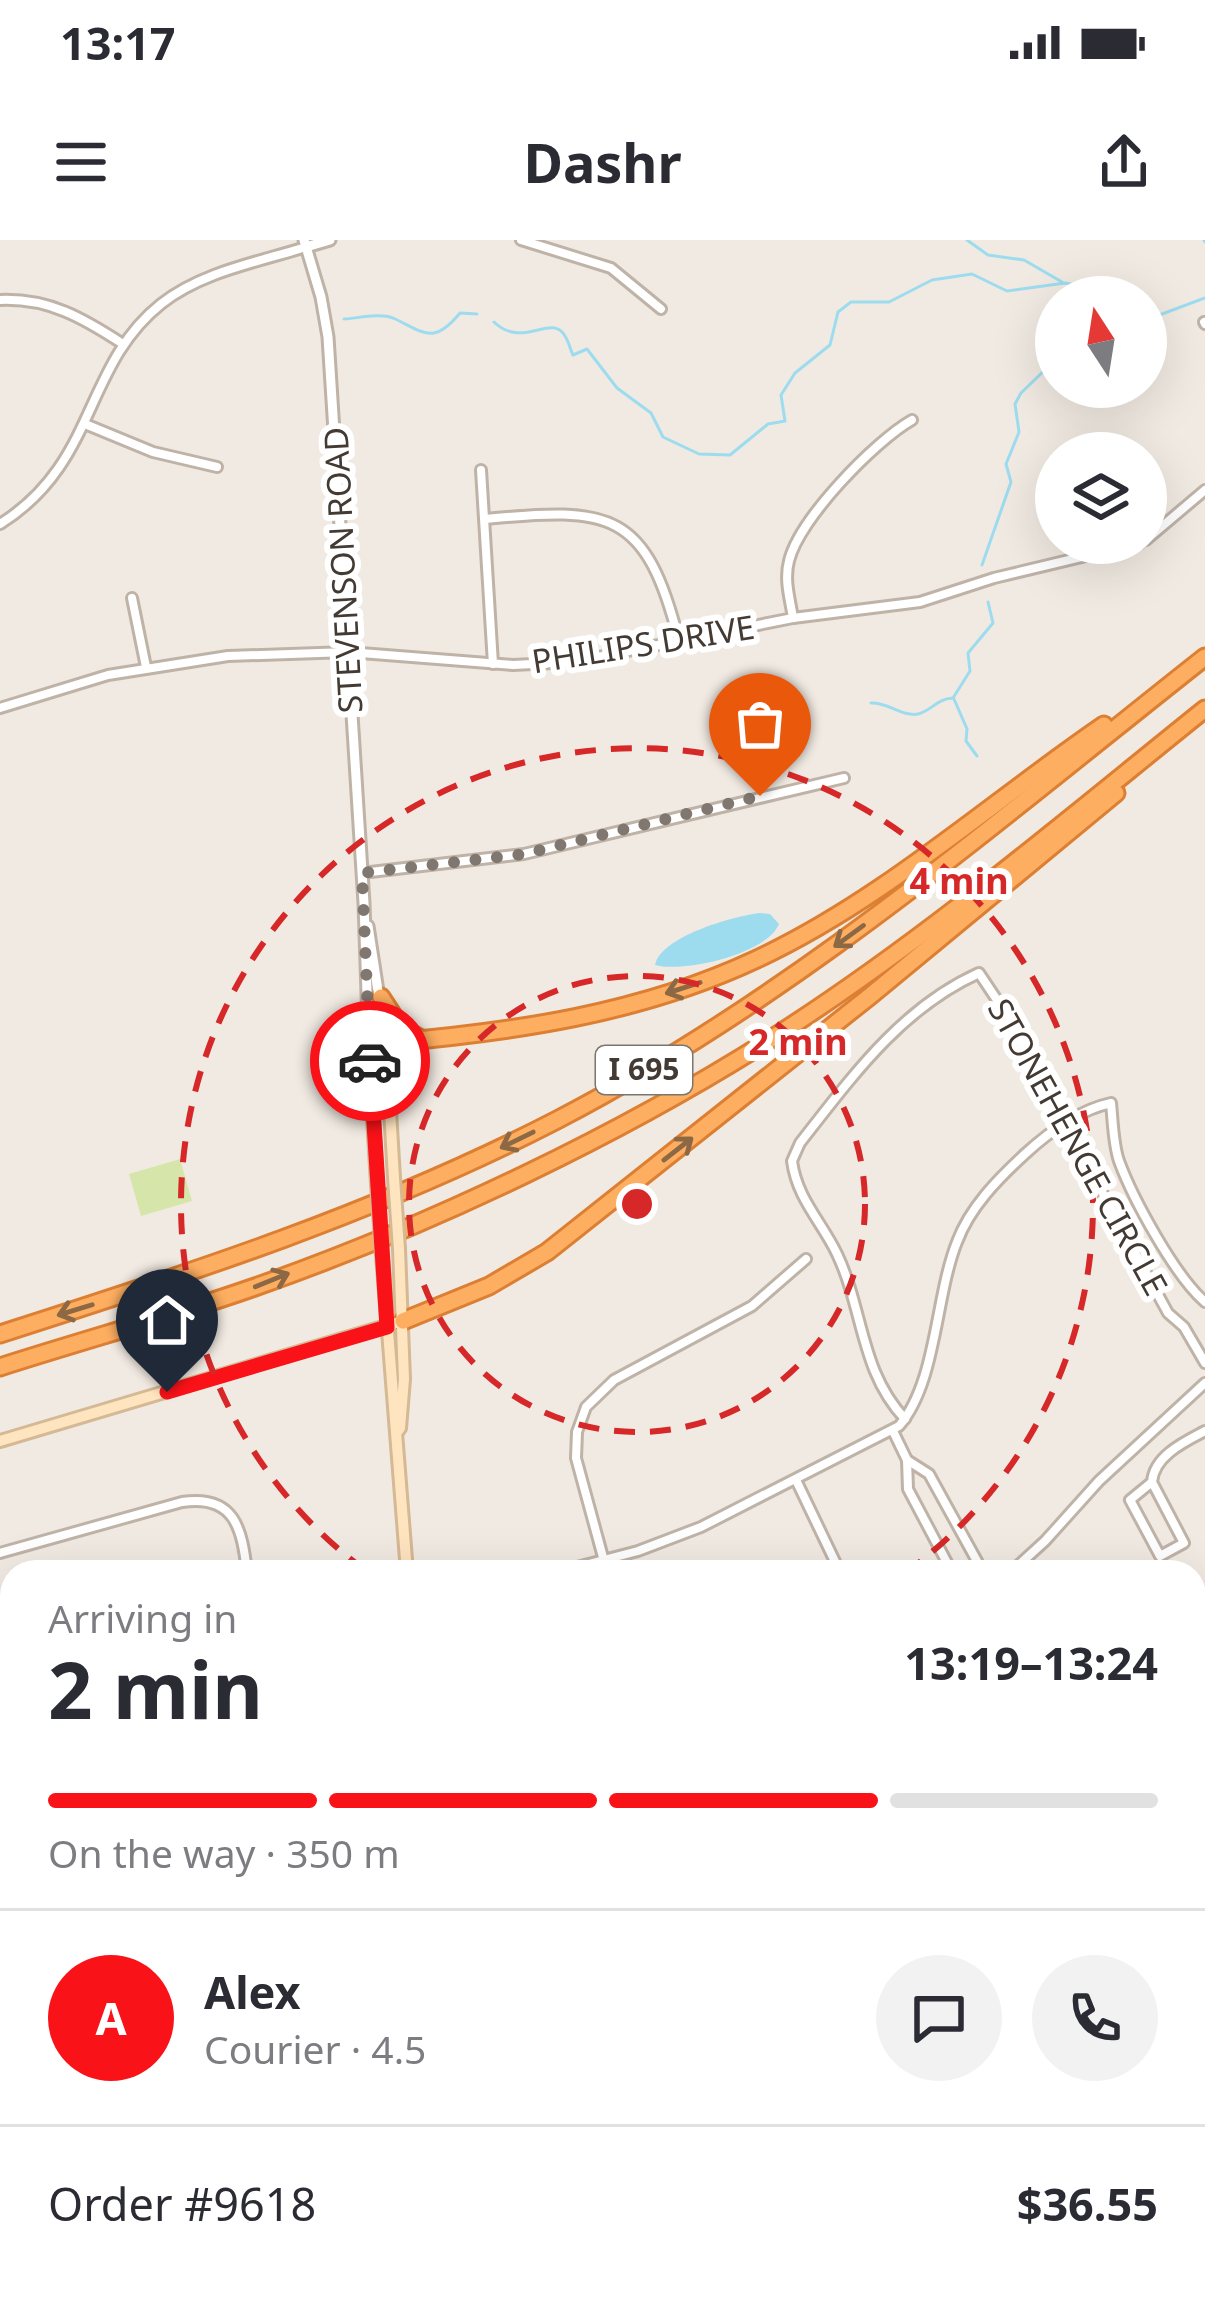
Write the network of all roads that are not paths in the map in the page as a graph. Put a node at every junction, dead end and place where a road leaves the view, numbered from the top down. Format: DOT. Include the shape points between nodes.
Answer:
graph roads {
  1 [pos="330,240"];
  2 [pos="521,240"];
  3 [pos="305,243"];
  4 [pos="0,300"];
  5 [pos="661,309"];
  6 [pos="123,344"];
  7 [pos="912,420"];
  8 [pos="85,424"];
  9 [pos="217,467"];
  10 [pos="481,470"];
  11 [pos="1205,490"];
  12 [pos="485,519"];
  13 [pos="1167,522"];
  14 [pos="0,524"];
  15 [pos="1062,564"];
  16 [pos="132,598"];
  17 [pos="793,618"];
  18 [pos="679,641"];
  19 [pos="348,652"];
  20 [pos="1205,656"];
  21 [pos="494,664"];
  22 [pos="146,667"];
  23 [pos="0,708"];
  24 [pos="1205,709"];
  25 [pos="1205,719"];
  26 [pos="844,778"];
  27 [pos="362,873"];
  28 [pos="364,903"];
  29 [pos="381,998"];
  30 [pos="424,1040"];
  31 [pos="386,1043"];
  32 [pos="369,1054"];
  33 [pos="1065,1123"];
  34 [pos="806,1259"];
  35 [pos="1205,1302"];
  36 [pos="395,1324"];
  37 [pos="0,1334"];
  38 [pos="1205,1363"];
  39 [pos="0,1366"];
  40 [pos="1205,1383"];
  41 [pos="905,1419"];
  42 [pos="893,1431"];
  43 [pos="1205,1431"];
  44 [pos="0,1441"];
  45 [pos="908,1460"];
  46 [pos="796,1480"];
  47 [pos="1152,1482"];
  48 [pos="0,1553"];
  49 [pos="246,1560"];
  50 [pos="406,1560"];
  51 [pos="604,1560"];
  52 [pos="607,1560"];
  53 [pos="834,1560"];
  54 [pos="946,1560"];
  55 [pos="976,1560"];
  56 [pos="1024,1560"];
  1 -- 3 [label="street"];
  2 -- 5 [label="street" via="611,268"];
  3 -- 6 [label="street" via="197,282 156,308"];
  3 -- 19 [label="street, STEVENSON ROAD" via="326,318"];
  4 -- 6 [label="street" via="66,309"];
  6 -- 8 [label="street"];
  7 -- 17 [label="street" via="862,458 798,540 787,575"];
  8 -- 9 [label="street"];
  8 -- 14 [label="street" via="47,487"];
  10 -- 12 [label="street"];
  11 -- 13 [label="street, PHILIPS DRIVE"];
  12 -- 18 [label="street" via="578,513 621,530 661,578"];
  12 -- 21 [label="street"];
  15 -- 17 [label="street, PHILIPS DRIVE" via="920,602"];
  16 -- 22 [label="street"];
  17 -- 18 [label="street, PHILIPS DRIVE"];
  18 -- 21 [label="street, PHILIPS DRIVE" via="573,662"];
  19 -- 21 [label="street, PHILIPS DRIVE"];
  19 -- 22 [label="street, PHILIPS DRIVE"];
  19 -- 27 [label="street, STEVENSON ROAD"];
  20 -- 30 [label="highway, one-way" via="914,863 759,958 592,1014"];
  20 -- 37 [label="highway, I 695, one-way" via="827,952 561,1118 352,1215"];
  22 -- 23 [label="street, PHILIPS DRIVE"];
  39 -- 24 [label="highway, I 695, one-way" via="275,1279 427,1218 656,1106 935,926"];
  36 -- 25 [label="highway, one-way" via="489,1286 560,1243"];
  26 -- 27 [label="street" via="524,854"];
  27 -- 28 [label="street, STEVENSON ROAD"];
  28 -- 29 [label="street, STEVENSON ROAD"];
  28 -- 32 [label="street, STEVENSON ROAD"];
  29 -- 30 [label="highway" via="401,1028"];
  29 -- 31 [label="street, STEVENSON ROAD"];
  30 -- 31 [label="highway"];
  31 -- 32 [label="highway"];
  31 -- 36 [label="main road, STEVENSON ROAD, bridge" via="399,1249"];
  32 -- 36 [label="main road, STEVENSON ROAD, bridge" via="382,1255"];
  33 -- 35 [label="street" via="1112,1103 1125,1174 1182,1277"];
  33 -- 38 [label="street, STONEHENGE CIRCLE" via="1168,1313"];
  33 -- 41 [label="street" via="1006,1172 962,1229"];
  33 -- 41 [label="street, STONEHENGE CIRCLE" via="979,973 886,1038 794,1152 798,1187 846,1276 872,1370"];
  34 -- 51 [label="street" via="752,1306 614,1381 586,1407 576,1458"];
  36 -- 44 [label="main road"];
  36 -- 50 [label="main road, STEVENSON ROAD" via="404,1379 397,1432"];
  40 -- 56 [label="street"];
  41 -- 42 [label="street"];
  42 -- 45 [label="street"];
  42 -- 46 [label="street"];
  43 -- 47 [label="street" via="1161,1460"];
  45 -- 54 [label="street" via="908,1489"];
  45 -- 55 [label="street" via="929,1474"];
  46 -- 52 [label="street" via="701,1527"];
  46 -- 53 [label="street"];
  47 -- 47 [label="street" via="1184,1544 1160,1556 1130,1500"];
  48 -- 49 [label="street" via="202,1500 224,1508 243,1536"];
}
